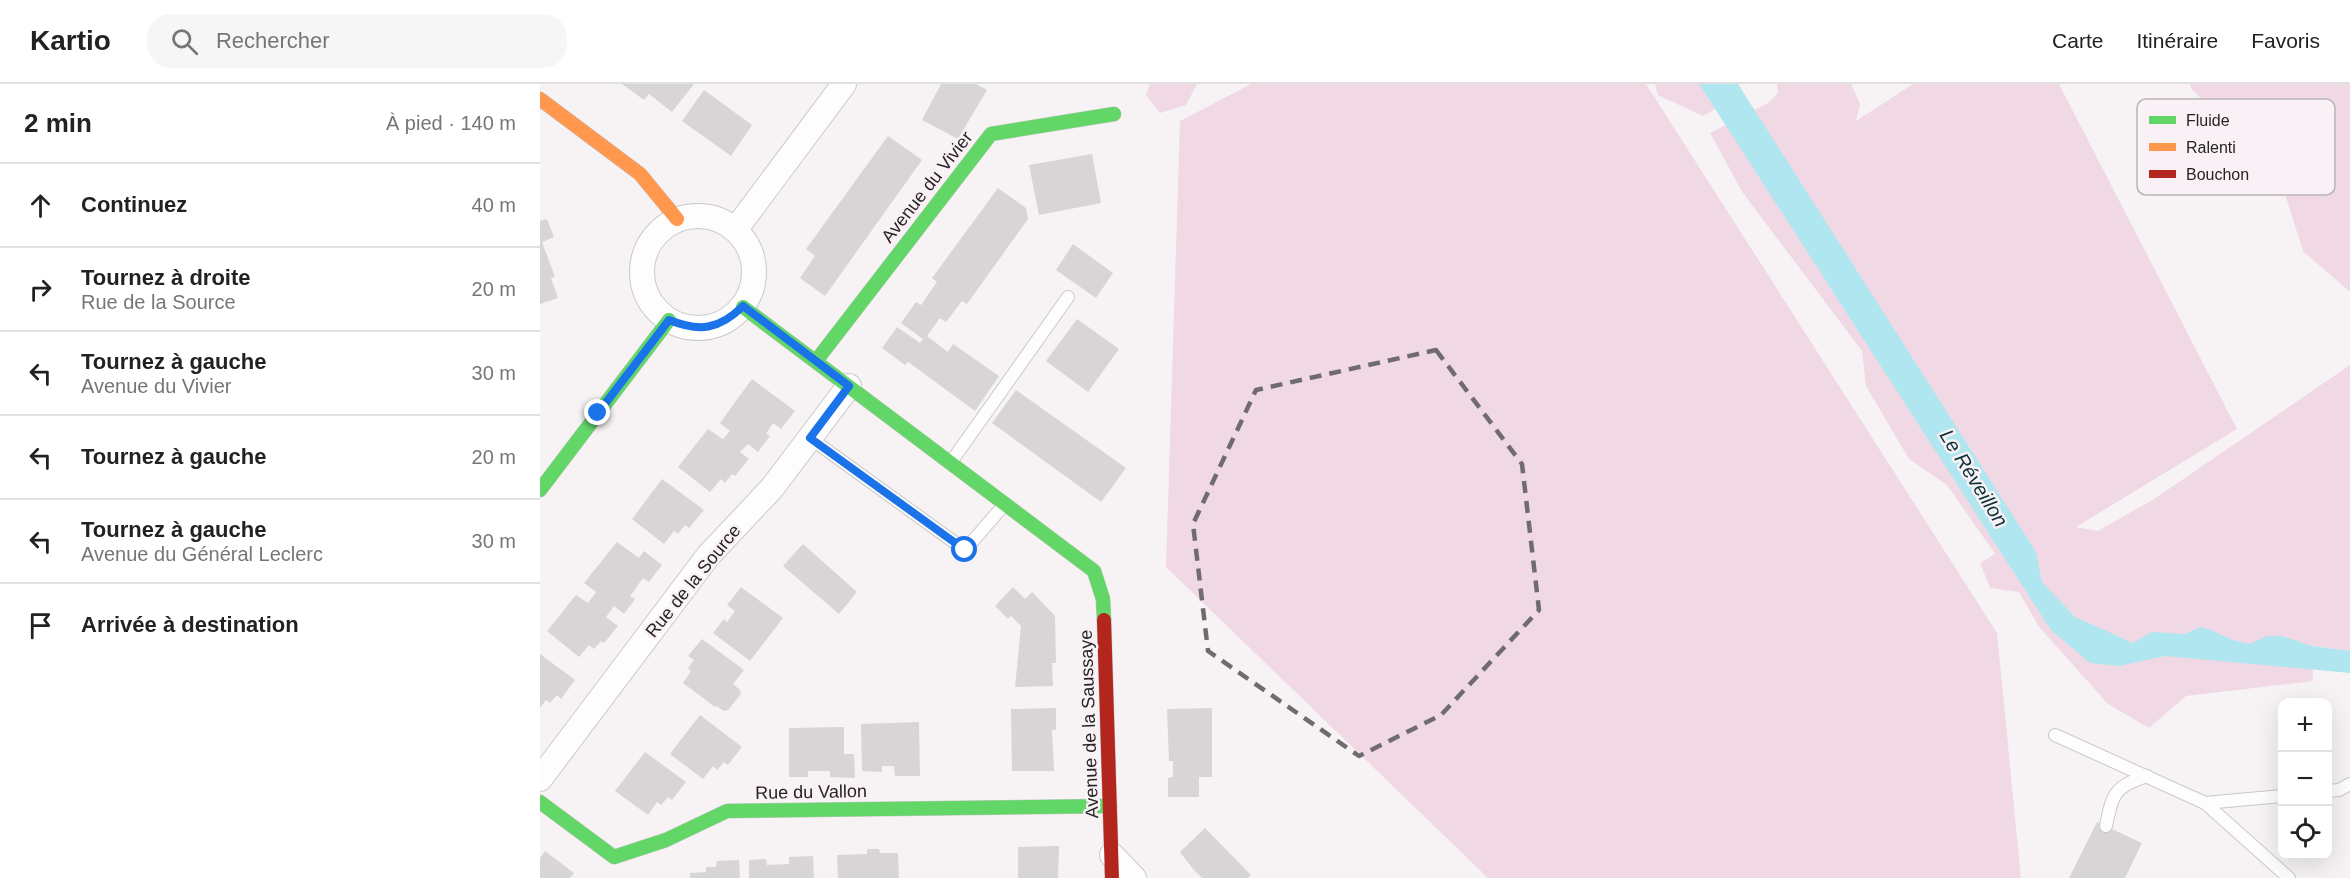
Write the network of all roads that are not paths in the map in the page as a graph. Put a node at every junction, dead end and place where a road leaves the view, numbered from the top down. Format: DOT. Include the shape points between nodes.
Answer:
graph roads {
  1 [pos="844,84"];
  2 [pos="540,99"];
  3 [pos="1114,114"];
  4 [pos="677,219"];
  5 [pos="736,229"];
  6 [pos="1068,297"];
  7 [pos="743,306"];
  8 [pos="669,320"];
  9 [pos="816,361"];
  10 [pos="849,386"];
  11 [pos="810,438"];
  12 [pos="950,463"];
  13 [pos="540,490"];
  14 [pos="1005,504"];
  15 [pos="2055,735"];
  16 [pos="2147,776"];
  17 [pos="540,779"];
  18 [pos="2350,784"];
  19 [pos="2332,791"];
  20 [pos="2278,796"];
  21 [pos="540,802"];
  22 [pos="2205,803"];
  23 [pos="1110,806"];
  24 [pos="2106,826"];
  25 [pos="1112,867"];
  26 [pos="1134,878"];
  27 [pos="2289,878"];
  1 -- 5 [label="street"];
  2 -- 4 [label="street" via="640,174"];
  3 -- 9 [label="street, Avenue du Vivier" via="991,134"];
  4 -- 5 [label="street" via="708,216"];
  4 -- 8 [label="street" via="650,242 642,276 655,308"];
  5 -- 7 [label="street" via="753,260 754,277"];
  6 -- 12 [label="lane"];
  7 -- 8 [label="street" via="725,321 707,327 687,327"];
  7 -- 9 [label="street"];
  8 -- 13 [label="street"];
  9 -- 10 [label="street"];
  10 -- 11 [label="street, Rue de la Source"];
  10 -- 12 [label="street"];
  11 -- 14 [label="lane" via="965,550"];
  11 -- 17 [label="street, Rue de la Source" via="772,488 708,556"];
  12 -- 14 [label="street"];
  14 -- 23 [label="street, Avenue de la Saussaye" via="1094,571 1103,599"];
  15 -- 16 [label="lane"];
  16 -- 22 [label="lane"];
  16 -- 24 [label="lane" via="2126,783 2111,800"];
  18 -- 19 [label="lane"];
  20 -- 22 [label="lane"];
  21 -- 23 [label="street, Rue du Vallon" via="614,856 666,840 727,811"];
  22 -- 27 [label="lane"];
  23 -- 25 [label="street, Avenue de la Saussaye"];
  25 -- 26 [label="street"];
}
